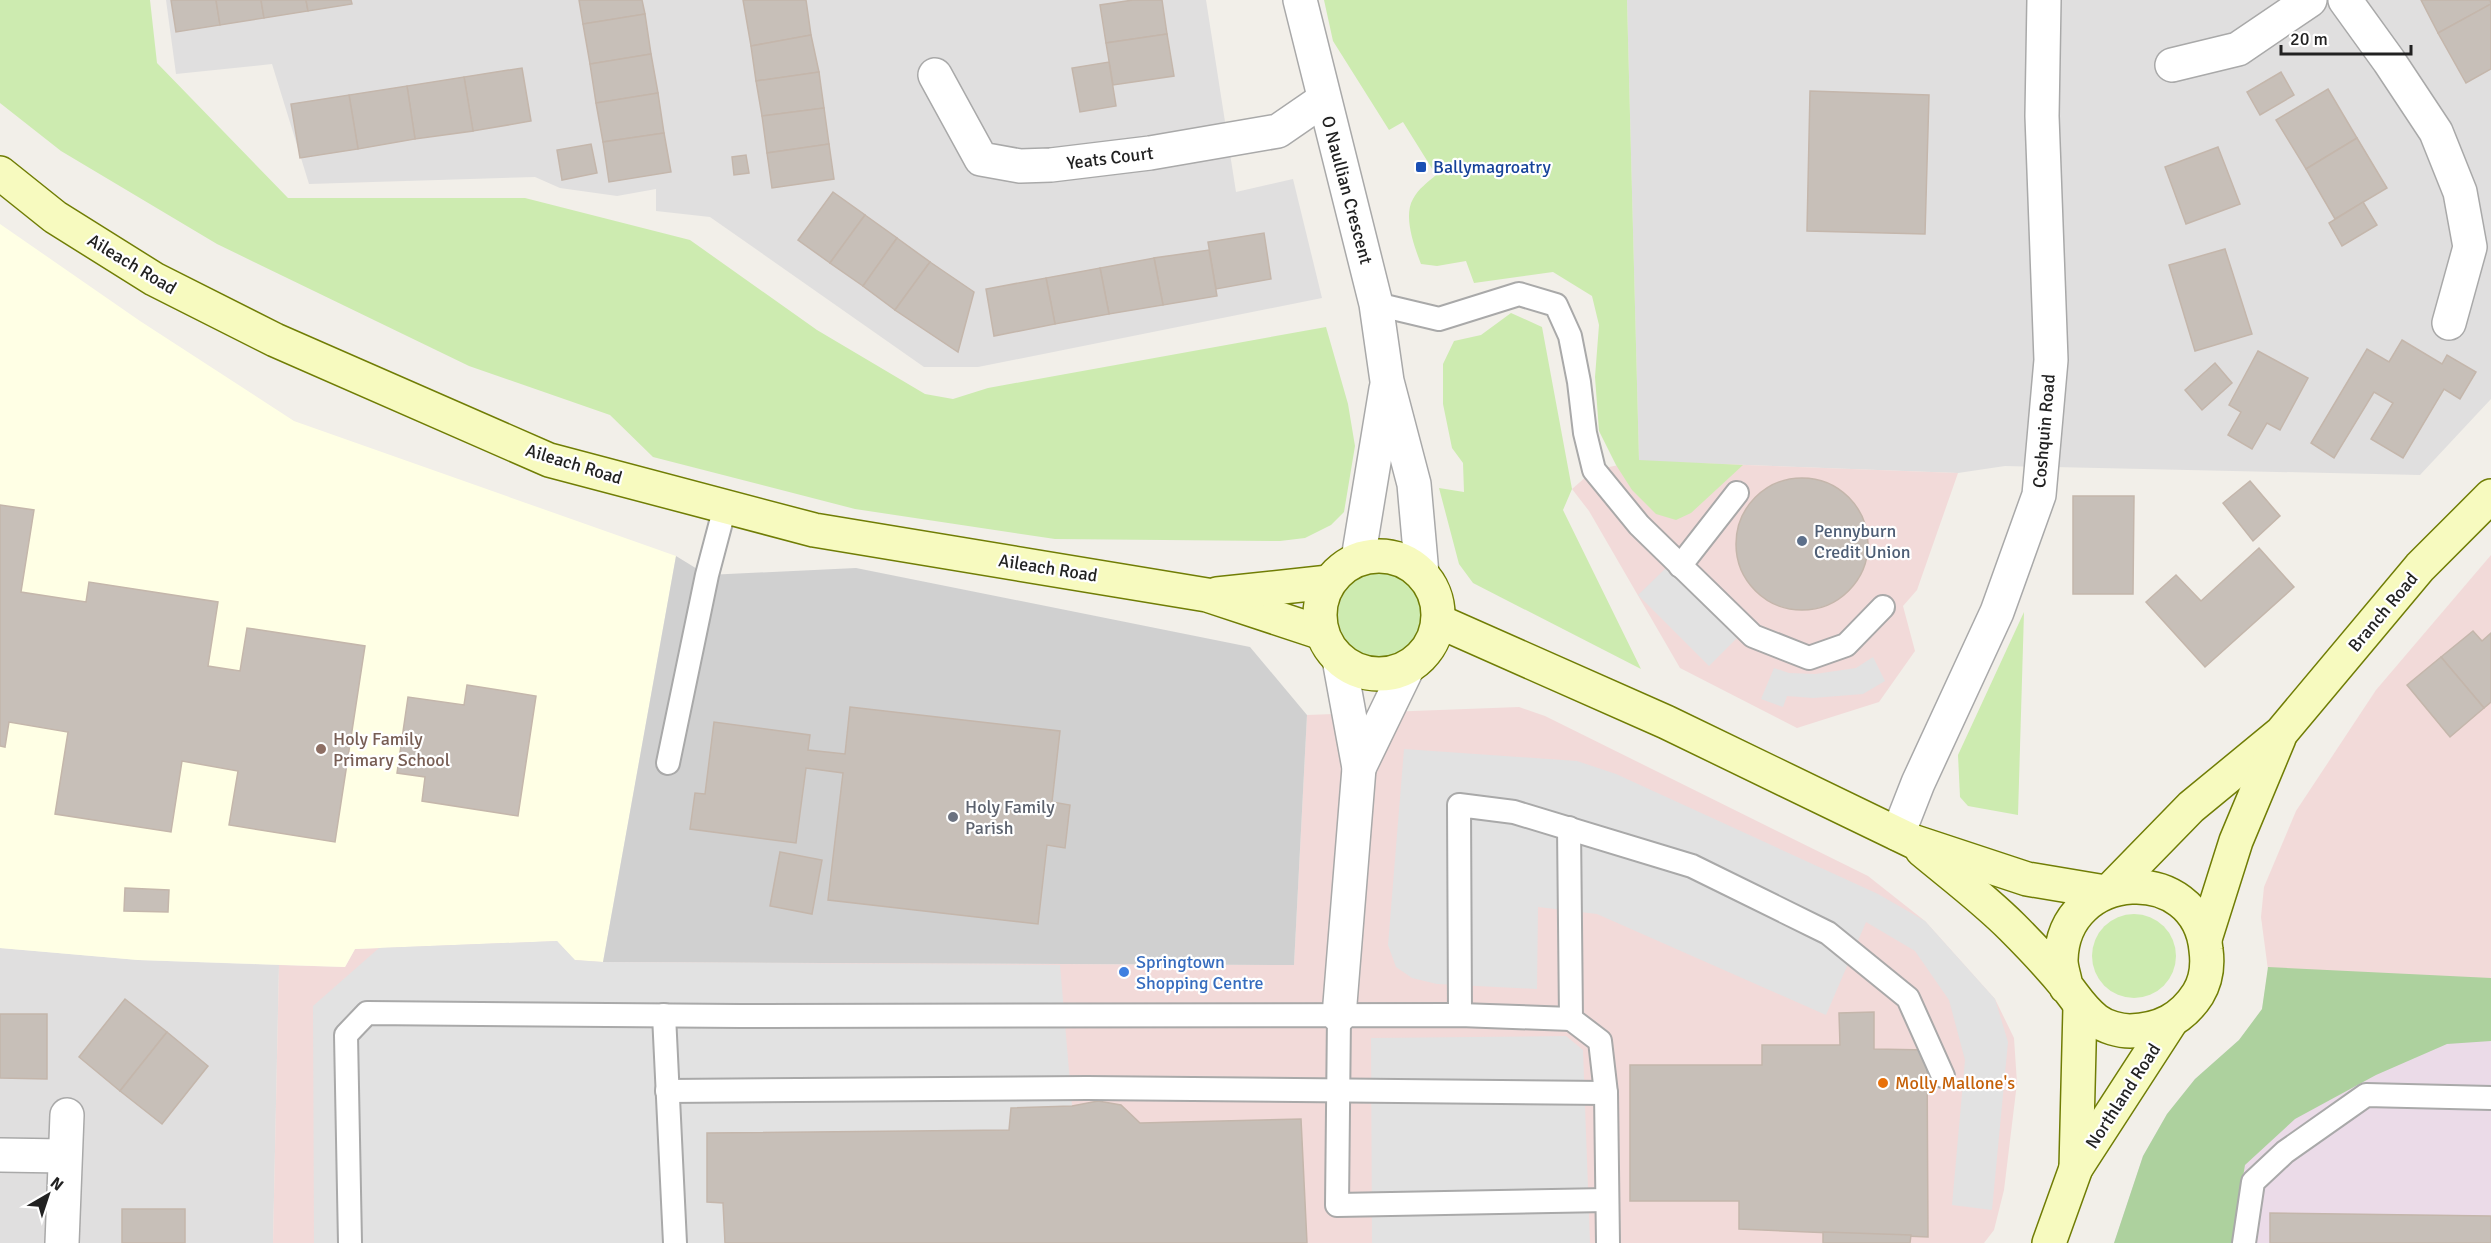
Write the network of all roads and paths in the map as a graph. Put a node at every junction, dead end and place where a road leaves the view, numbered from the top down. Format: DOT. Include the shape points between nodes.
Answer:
graph roads {
  1 [pos="1300,0"];
  2 [pos="2044,0"];
  3 [pos="2345,0"];
  4 [pos="2296,4"];
  5 [pos="2172,65"];
  6 [pos="935,75"];
  7 [pos="1323,100"];
  8 [pos="0,173"];
  9 [pos="1376,304"];
  10 [pos="2449,323"];
  11 [pos="1387,381"];
  12 [pos="1737,494"];
  13 [pos="2491,496"];
  14 [pos="725,507"];
  15 [pos="1358,558"];
  16 [pos="1680,566"];
  17 [pos="1422,574"];
  18 [pos="1329,582"];
  19 [pos="1206,595"];
  20 [pos="1883,607"];
  21 [pos="1438,621"];
  22 [pos="1330,646"];
  23 [pos="1407,667"];
  24 [pos="2281,733"];
  25 [pos="668,763"];
  26 [pos="1359,768"];
  27 [pos="1569,828"];
  28 [pos="1905,838"];
  29 [pos="2108,891"];
  30 [pos="2205,939"];
  31 [pos="2073,997"];
  32 [pos="1460,1014"];
  33 [pos="664,1015"];
  34 [pos="1339,1016"];
  35 [pos="1570,1019"];
  36 [pos="2170,1023"];
  37 [pos="1943,1076"];
  38 [pos="1338,1089"];
  39 [pos="667,1091"];
  40 [pos="1606,1093"];
  41 [pos="2491,1098"];
  42 [pos="67,1115"];
  43 [pos="0,1155"];
  44 [pos="64,1156"];
  45 [pos="2076,1168"];
  46 [pos="1607,1200"];
  47 [pos="62,1243"];
  48 [pos="350,1243"];
  49 [pos="675,1243"];
  50 [pos="1608,1243"];
  51 [pos="2049,1243"];
  52 [pos="2244,1243"];
  1 -- 7 [label="street, O Naullian Crescent"];
  2 -- 28 [label="street, Coshquin Road" via="2042,116 2051,360 2039,495 1997,612 1918,783"];
  3 -- 10 [label="street" via="2436,132 2460,192 2470,247"];
  4 -- 5 [label="street" via="2238,49"];
  6 -- 7 [label="street, Yeats Court" via="981,159 1020,165 1150,153 1278,131"];
  7 -- 9 [label="street, O Naullian Crescent"];
  8 -- 14 [label="street, Aileach Road" via="55,217 154,279 275,340 549,460"];
  9 -- 11 [label="street, O Naullian Crescent"];
  9 -- 16 [label="lane" via="1439,319 1519,294 1556,305 1570,336 1594,470 1639,525"];
  11 -- 15 [label="street, O Naullian Crescent"];
  11 -- 17 [label="street, O Naullian Crescent" via="1414,484"];
  12 -- 16 [label="lane"];
  13 -- 24 [label="street, Branch Road" via="2420,567"];
  14 -- 19 [label="street, Aileach Road" via="814,530"];
  14 -- 25 [label="lane"];
  15 -- 17 [label="street" via="1392,557"];
  15 -- 18 [label="street"];
  16 -- 20 [label="lane" via="1753,636 1809,658 1846,645"];
  17 -- 21 [label="street" via="1438,604"];
  18 -- 19 [label="street, Aileach Road"];
  18 -- 22 [label="street" via="1320,607"];
  19 -- 22 [label="street, Aileach Road"];
  21 -- 23 [label="street" via="1428,648"];
  21 -- 28 [label="street" via="1666,722"];
  22 -- 23 [label="street" via="1360,671 1384,674"];
  22 -- 26 [label="street"];
  23 -- 26 [label="street"];
  24 -- 29 [label="street, Branch Road" via="2191,807"];
  24 -- 30 [label="street, Branch Road" via="2236,841"];
  26 -- 34 [label="street"];
  27 -- 32 [label="lane" via="1514,812 1459,805"];
  27 -- 35 [label="lane"];
  27 -- 37 [label="lane" via="1692,866 1828,933 1908,998"];
  28 -- 29 [label="street" via="2027,879"];
  28 -- 31 [label="street" via="2011,926"];
  29 -- 30 [label="street" via="2134,885 2157,888 2195,916"];
  29 -- 31 [label="street" via="2090,900 2074,916 2064,937 2061,962"];
  30 -- 36 [label="street" via="2207,963 2202,987 2189,1008"];
  31 -- 36 [label="street" via="2100,1023 2122,1031 2147,1030"];
  31 -- 45 [label="street, Northland Road"];
  32 -- 34 [label="lane"];
  32 -- 35 [label="lane"];
  33 -- 34 [label="lane"];
  33 -- 39 [label="lane"];
  33 -- 48 [label="lane" via="367,1013 346,1035"];
  34 -- 38 [label="lane"];
  35 -- 40 [label="lane" via="1600,1041"];
  36 -- 45 [label="street, Northland Road"];
  38 -- 39 [label="lane"];
  38 -- 40 [label="lane"];
  38 -- 46 [label="lane" via="1336,1204"];
  39 -- 49 [label="lane"];
  40 -- 46 [label="lane"];
  41 -- 52 [label="lane" via="2366,1095 2285,1152 2253,1182"];
  42 -- 44 [label="street"];
  43 -- 44 [label="street"];
  44 -- 47 [label="street"];
  45 -- 51 [label="street, Northland Road"];
  46 -- 50 [label="lane"];
}
